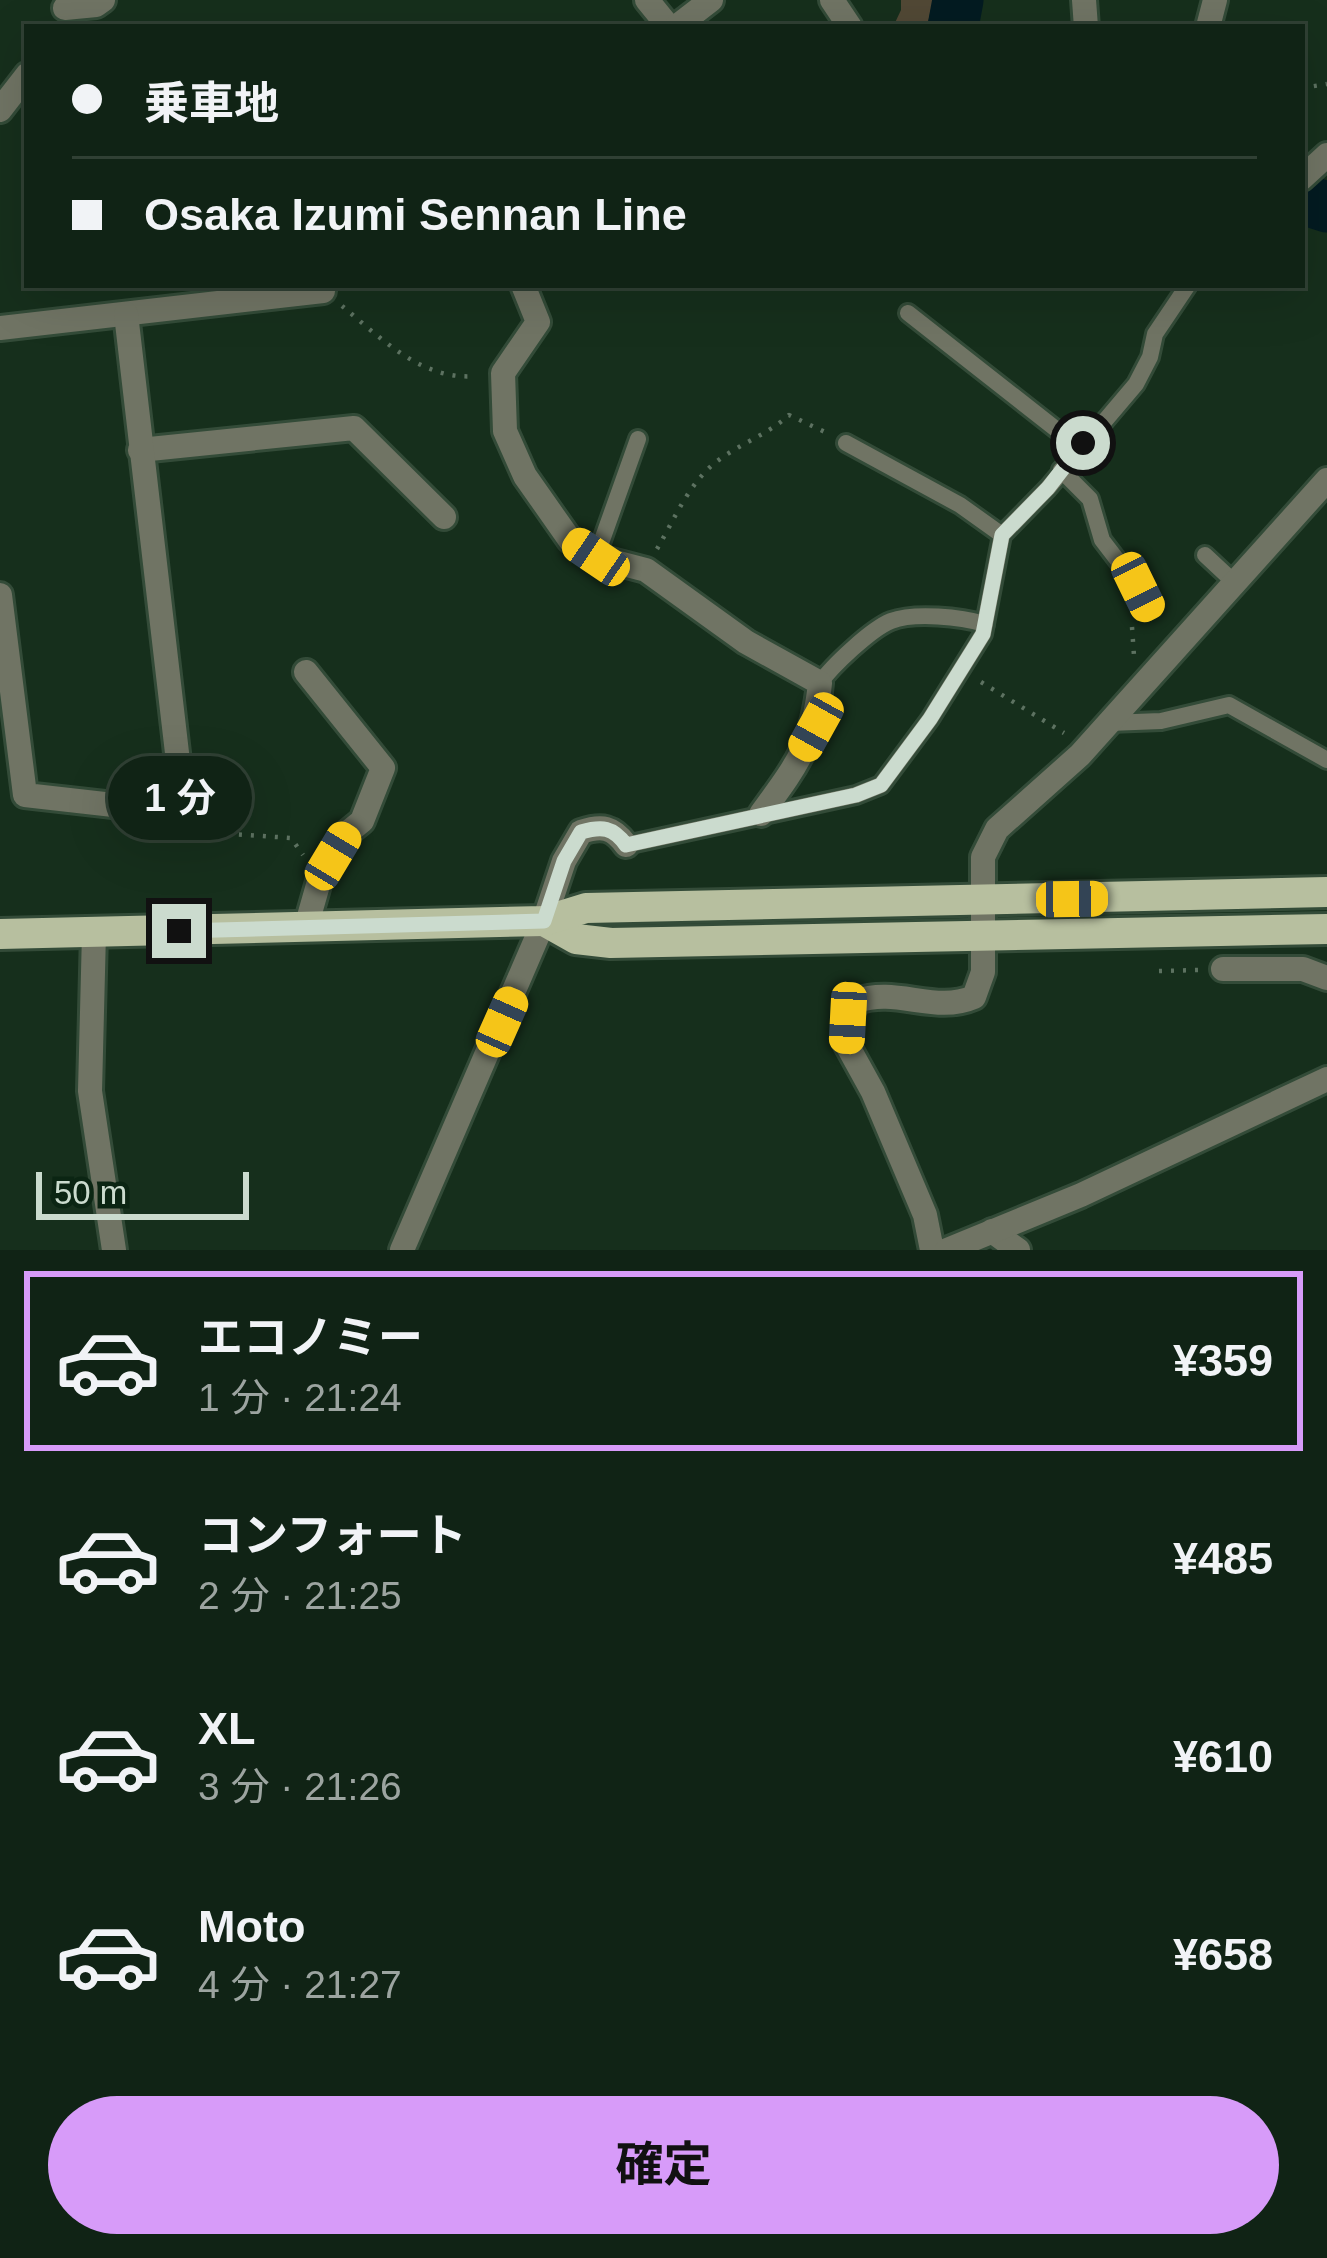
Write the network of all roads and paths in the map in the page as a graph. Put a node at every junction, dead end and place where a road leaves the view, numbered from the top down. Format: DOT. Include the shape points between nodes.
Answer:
graph roads {
  1 [pos="103,0"];
  2 [pos="646,0"];
  3 [pos="711,0"];
  4 [pos="63,12"];
  5 [pos="670,24"];
  6 [pos="677,24"];
  7 [pos="24,79"];
  8 [pos="0,110"];
  9 [pos="1327,154"];
  10 [pos="1305,175"];
  11 [pos="524,288"];
  12 [pos="1186,288"];
  13 [pos="323,291"];
  14 [pos="126,314"];
  15 [pos="908,314"];
  16 [pos="0,328"];
  17 [pos="502,373"];
  18 [pos="638,439"];
  19 [pos="846,443"];
  20 [pos="1080,448"];
  21 [pos="140,450"];
  22 [pos="1061,470"];
  23 [pos="1327,480"];
  24 [pos="444,517"];
  25 [pos="1002,535"];
  26 [pos="1205,555"];
  27 [pos="596,557"];
  28 [pos="646,570"];
  29 [pos="1235,583"];
  30 [pos="0,595"];
  31 [pos="1148,610"];
  32 [pos="985,624"];
  33 [pos="961,670"];
  34 [pos="306,672"];
  35 [pos="820,683"];
  36 [pos="1138,690"];
  37 [pos="6,701"];
  38 [pos="1109,722"];
  39 [pos="1080,755"];
  40 [pos="1327,760"];
  41 [pos="184,813"];
  42 [pos="760,814"];
  43 [pos="626,845"];
  44 [pos="320,878"];
  45 [pos="1327,892"];
  46 [pos="981,902"];
  47 [pos="544,921"];
  48 [pos="306,927"];
  49 [pos="1327,929"];
  50 [pos="94,933"];
  51 [pos="0,934"];
  52 [pos="980,935"];
  53 [pos="1222,969"];
  54 [pos="1159,971"];
  55 [pos="1327,978"];
  56 [pos="1327,1079"];
  57 [pos="992,1231"];
  58 [pos="114,1250"];
  59 [pos="401,1250"];
  60 [pos="932,1250"];
  61 [pos="947,1250"];
  62 [pos="1018,1250"];
  1 -- 4 [label="street"];
  2 -- 5 [label="street"];
  3 -- 6 [label="street"];
  7 -- 8 [label="street"];
  9 -- 10 [label="street"];
  11 -- 17 [label="street" via="538,322"];
  12 -- 20 [label="lane" via="1155,334 1136,384"];
  13 -- 14 [label="street"];
  13 -- 17 [label="path" via="418,365 454,378"];
  14 -- 16 [label="street"];
  14 -- 21 [label="street"];
  15 -- 20 [label="lane"];
  17 -- 27 [label="street" via="505,431 524,476 570,540"];
  18 -- 27 [label="lane"];
  19 -- 25 [label="lane"];
  19 -- 28 [label="path" via="789,415 715,462"];
  20 -- 22 [label="lane"];
  21 -- 24 [label="street" via="354,428"];
  21 -- 41 [label="street"];
  22 -- 25 [label="lane"];
  22 -- 31 [label="lane" via="1090,500 1102,540"];
  23 -- 29 [label="street"];
  25 -- 32 [label="lane"];
  26 -- 29 [label="lane"];
  27 -- 28 [label="street"];
  28 -- 35 [label="street"];
  29 -- 36 [label="street"];
  30 -- 37 [label="street"];
  31 -- 36 [label="path" via="1130,629"];
  32 -- 33 [label="lane"];
  32 -- 35 [label="lane" via="956,616 891,621"];
  33 -- 39 [label="path" via="1070,736"];
  33 -- 42 [label="lane" via="881,785"];
  34 -- 44 [label="street" via="383,768 362,821"];
  35 -- 42 [label="street" via="816,727"];
  36 -- 38 [label="street"];
  37 -- 41 [label="street" via="25,795"];
  38 -- 39 [label="street"];
  38 -- 40 [label="lane" via="1161,721 1228,705"];
  39 -- 46 [label="street" via="997,830 983,857"];
  41 -- 44 [label="path" via="195,831 291,838"];
  42 -- 43 [label="lane"];
  43 -- 47 [label="street" via="600,826 581,832"];
  44 -- 48 [label="street"];
  45 -- 46 [label="main road"];
  46 -- 47 [label="main road" via="586,908"];
  46 -- 52 [label="street"];
  47 -- 48 [label="main road"];
  47 -- 52 [label="main road" via="576,939 611,943"];
  47 -- 59 [label="street"];
  48 -- 50 [label="main road"];
  49 -- 52 [label="main road"];
  50 -- 51 [label="main road"];
  50 -- 58 [label="street" via="90,1091"];
  52 -- 60 [label="street" via="983,972 974,997 952,1006 878,994 857,1001 848,1018 846,1043 925,1215"];
  53 -- 54 [label="path"];
  53 -- 55 [label="street" via="1303,969"];
  56 -- 57 [label="street"];
  57 -- 61 [label="street"];
  57 -- 62 [label="street"];
}
